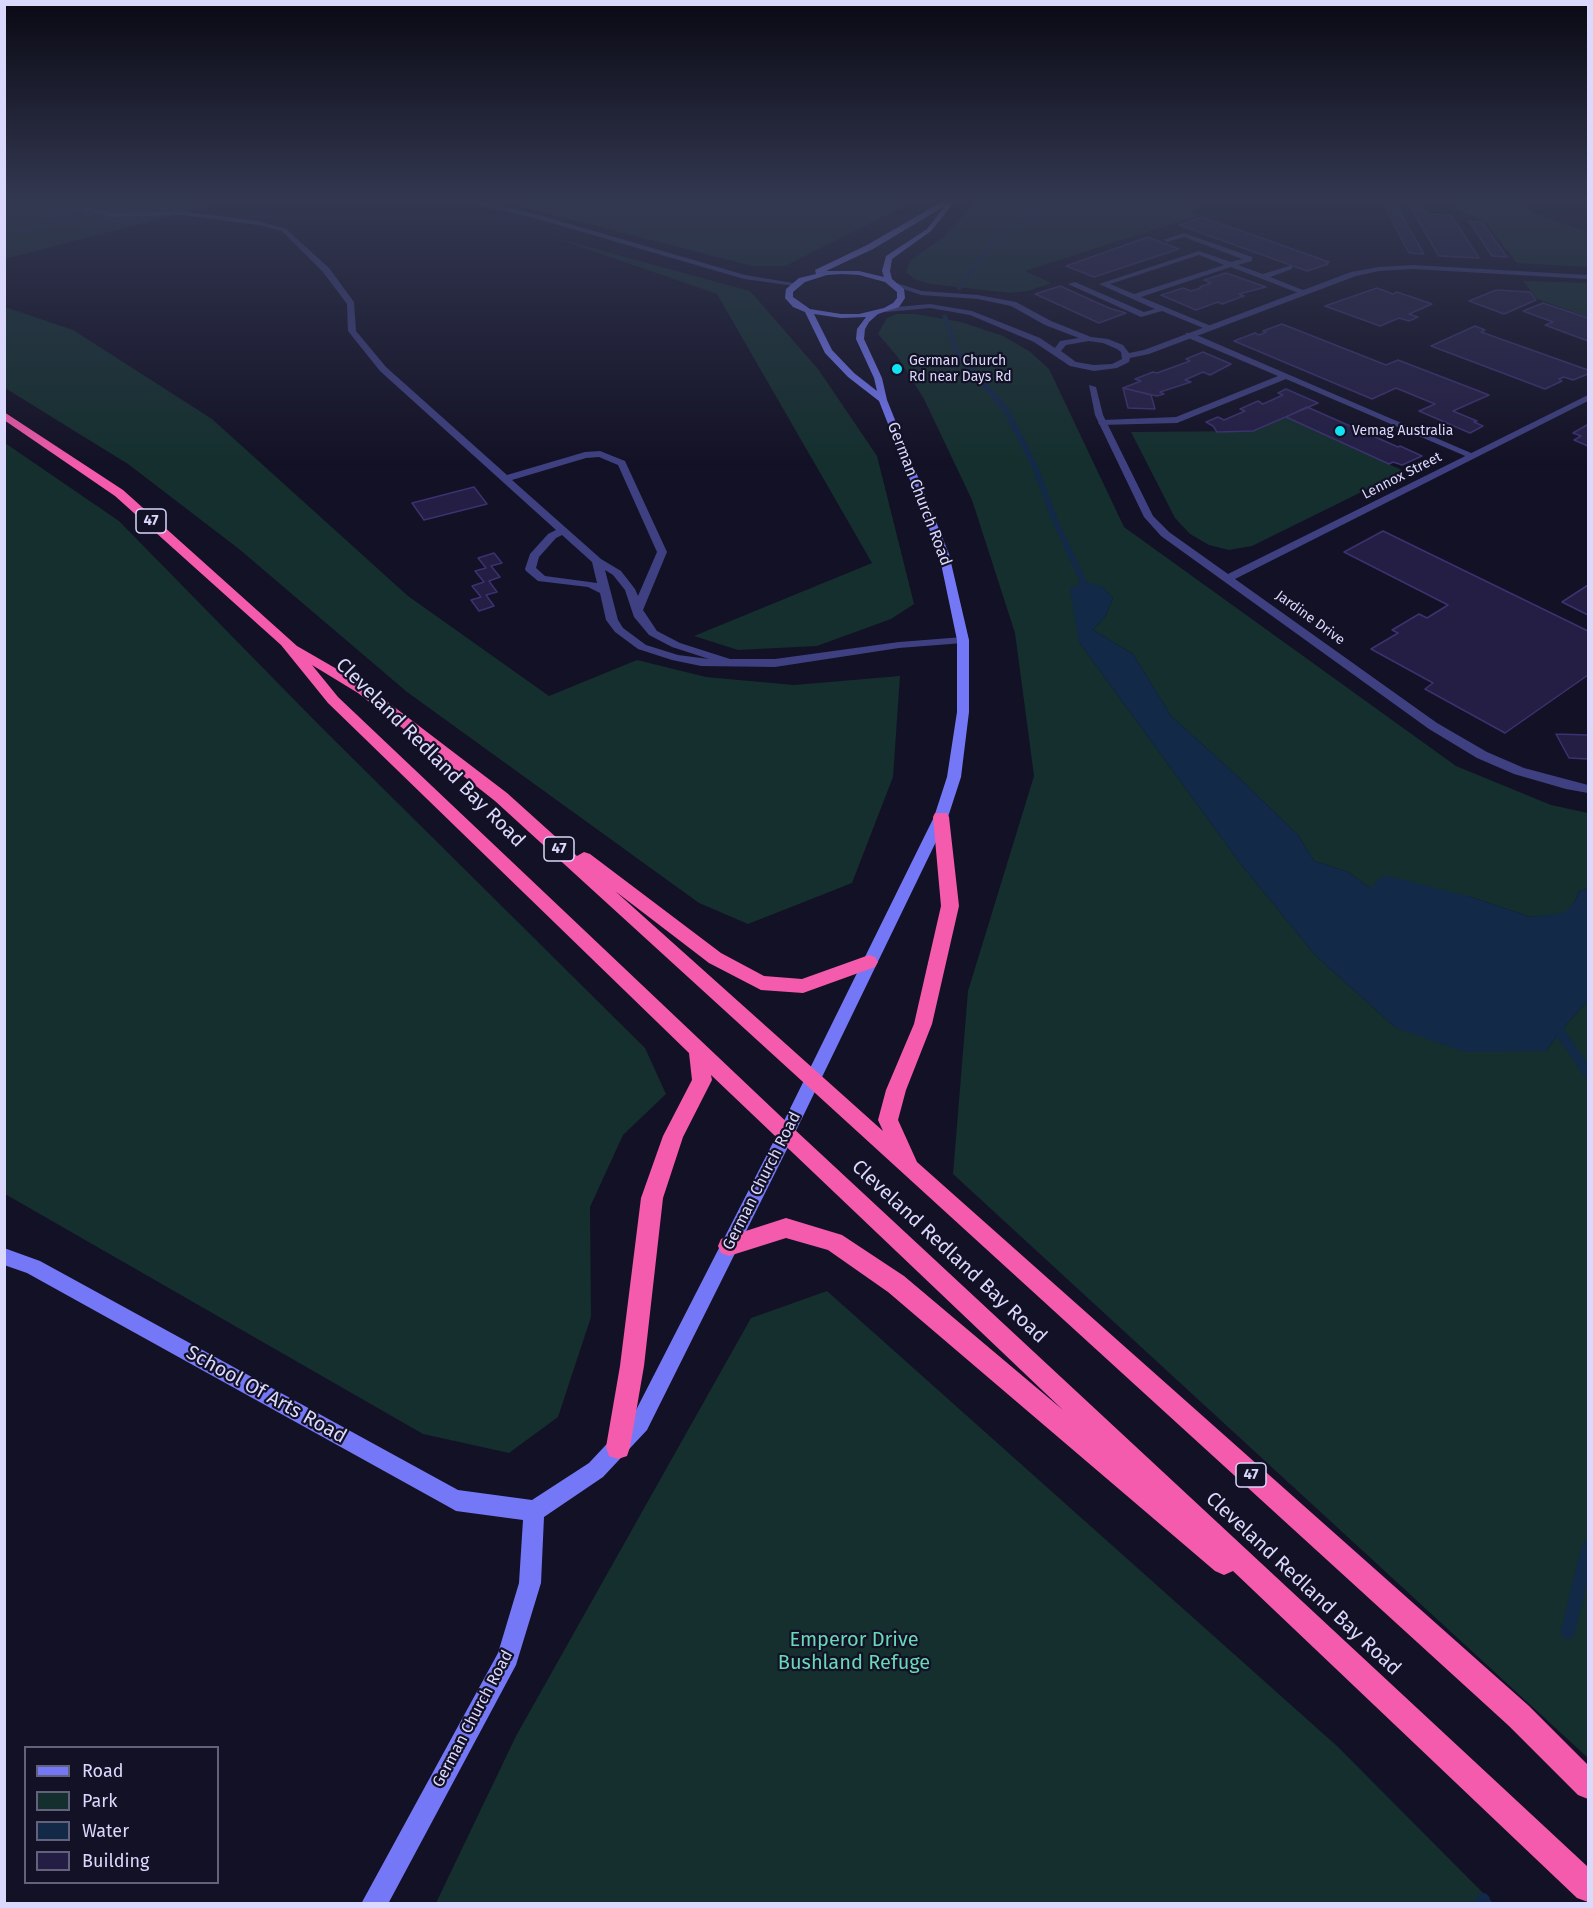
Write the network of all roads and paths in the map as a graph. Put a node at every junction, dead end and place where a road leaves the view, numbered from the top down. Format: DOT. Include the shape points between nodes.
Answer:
graph roads {
  1 [pos="340,289"];
  2 [pos="791,289"];
  3 [pos="899,289"];
  4 [pos="909,289"];
  5 [pos="1084,289"];
  6 [pos="1158,289"];
  7 [pos="1296,289"];
  8 [pos="1312,289"];
  9 [pos="1116,290"];
  10 [pos="1304,292"];
  11 [pos="1098,295"];
  12 [pos="1134,297"];
  13 [pos="1161,309"];
  14 [pos="886,310"];
  15 [pos="808,311"];
  16 [pos="876,313"];
  17 [pos="1033,314"];
  18 [pos="1000,323"];
  19 [pos="1208,328"];
  20 [pos="1190,335"];
  21 [pos="1089,339"];
  22 [pos="1171,342"];
  23 [pos="1112,343"];
  24 [pos="1059,355"];
  25 [pos="1127,356"];
  26 [pos="1073,364"];
  27 [pos="1105,368"];
  28 [pos="1286,376"];
  29 [pos="1086,382"];
  30 [pos="1588,398"];
  31 [pos="883,399"];
  32 [pos="4,415"];
  33 [pos="1103,423"];
  34 [pos="1473,456"];
  35 [pos="504,479"];
  36 [pos="563,530"];
  37 [pos="597,561"];
  38 [pos="1228,578"];
  39 [pos="604,591"];
  40 [pos="638,610"];
  41 [pos="963,640"];
  42 [pos="286,642"];
  43 [pos="728,662"];
  44 [pos="1588,789"];
  45 [pos="501,796"];
  46 [pos="941,817"];
  47 [pos="869,962"];
  48 [pos="698,1050"];
  49 [pos="812,1080"];
  50 [pos="786,1134"];
  51 [pos="911,1169"];
  52 [pos="729,1246"];
  53 [pos="4,1256"];
  54 [pos="618,1447"];
  55 [pos="534,1511"];
  56 [pos="1396,1709"];
  57 [pos="1588,1785"];
  58 [pos="1588,1887"];
  59 [pos="374,1904"];
  1 -- 35 [label="street" via="351,304 352,331 383,369"];
  2 -- 15 [label="street" via="789,298"];
  3 -- 14 [label="street" via="902,298"];
  4 -- 17 [label="street" via="993,299"];
  5 -- 11 [label="street"];
  6 -- 12 [label="street"];
  7 -- 10 [label="street"];
  8 -- 10 [label="street"];
  9 -- 11 [label="street"];
  9 -- 12 [label="street"];
  10 -- 19 [label="street"];
  11 -- 13 [label="street" via="1144,315"];
  12 -- 13 [label="street"];
  13 -- 19 [label="street"];
  14 -- 16 [label="street"];
  14 -- 18 [label="street" via="945,307"];
  15 -- 16 [label="street" via="841,316"];
  15 -- 31 [label="street" via="828,351"];
  16 -- 31 [label="street, German Church Road" via="861,328 860,339"];
  17 -- 18 [label="street"];
  17 -- 21 [label="street"];
  18 -- 24 [label="street"];
  19 -- 20 [label="street"];
  20 -- 22 [label="street"];
  20 -- 28 [label="street"];
  21 -- 23 [label="street"];
  21 -- 24 [label="street" via="1063,343 1057,351"];
  22 -- 23 [label="street"];
  22 -- 25 [label="street"];
  23 -- 25 [label="street"];
  24 -- 26 [label="street"];
  25 -- 27 [label="street" via="1121,363"];
  26 -- 27 [label="street"];
  26 -- 29 [label="street, Jardine Drive"];
  27 -- 29 [label="street" via="1101,377"];
  28 -- 33 [label="street" via="1177,420"];
  28 -- 34 [label="street"];
  29 -- 33 [label="street, Jardine Drive"];
  30 -- 34 [label="street, Lennox Street"];
  31 -- 41 [label="street, German Church Road" via="944,554"];
  32 -- 42 [label="highway, Cleveland Redland Bay Road / 47" via="119,493"];
  33 -- 38 [label="street, Jardine Drive" via="1149,517 1165,534"];
  34 -- 38 [label="street, Lennox Street"];
  35 -- 36 [label="street"];
  35 -- 40 [label="street" via="585,455 600,454 622,463 662,552"];
  36 -- 37 [label="street"];
  36 -- 39 [label="street" via="534,556 530,569 542,579 591,584"];
  37 -- 39 [label="street"];
  37 -- 40 [label="street" via="622,579"];
  38 -- 44 [label="street, Jardine Drive" via="1433,726 1482,755 1519,771"];
  39 -- 43 [label="street" via="612,620 636,644 676,658"];
  40 -- 43 [label="street" via="646,626 664,640"];
  41 -- 43 [label="street" via="775,663"];
  41 -- 46 [label="street, German Church Road" via="963,711 954,777"];
  42 -- 45 [label="highway, Cleveland Redland Bay Road / 47" via="363,690"];
  42 -- 48 [label="highway, Cleveland Redland Bay Road / 47" via="333,700"];
  45 -- 47 [label="highway" via="715,958 761,983 803,986"];
  45 -- 49 [label="highway, Cleveland Redland Bay Road / 47"];
  46 -- 47 [label="street, German Church Road"];
  46 -- 51 [label="highway" via="950,906 923,1024 888,1120"];
  47 -- 49 [label="street, German Church Road"];
  48 -- 50 [label="highway, Cleveland Redland Bay Road / 47"];
  48 -- 54 [label="highway" via="702,1080 673,1136 652,1198"];
  49 -- 50 [label="street, German Church Road"];
  49 -- 51 [label="highway, Cleveland Redland Bay Road / 47"];
  50 -- 52 [label="street, German Church Road"];
  50 -- 56 [label="highway, Cleveland Redland Bay Road / 47"];
  51 -- 57 [label="highway, Cleveland Redland Bay Road / 47" via="1519,1716"];
  52 -- 54 [label="street, German Church Road" via="639,1423"];
  52 -- 56 [label="highway" via="786,1228 834,1242 896,1284"];
  53 -- 55 [label="street, School Of Arts Road" via="33,1268 456,1500"];
  54 -- 55 [label="street, German Church Road" via="596,1470"];
  55 -- 59 [label="street, German Church Road" via="530,1583 508,1656"];
  56 -- 58 [label="highway, Cleveland Redland Bay Road / 47"];
}
